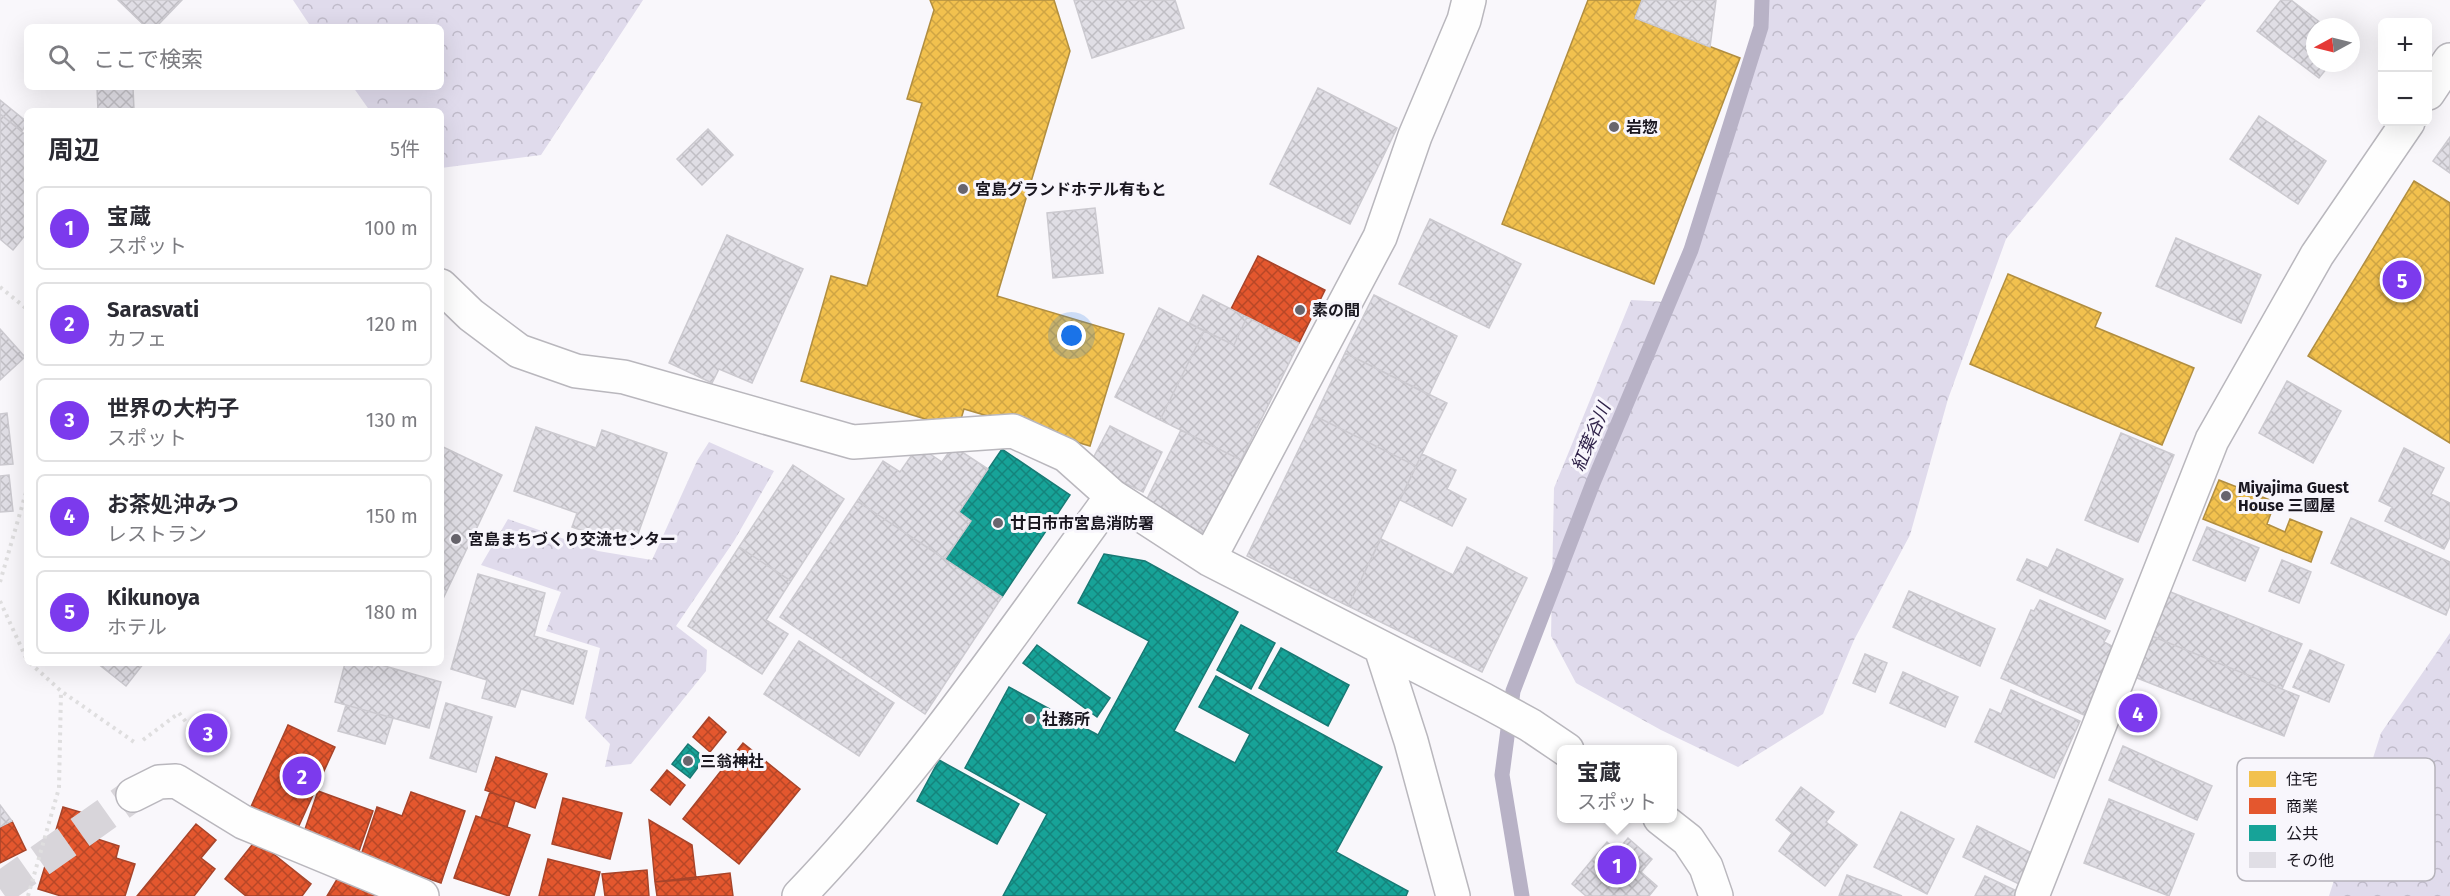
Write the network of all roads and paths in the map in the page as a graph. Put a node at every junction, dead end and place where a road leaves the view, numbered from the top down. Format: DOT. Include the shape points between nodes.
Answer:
graph roads {
  1 [pos="1469,0"];
  2 [pos="2450,60"];
  3 [pos="2432,86"];
  4 [pos="2405,126"];
  5 [pos="0,287"];
  6 [pos="444,289"];
  7 [pos="24,307"];
  8 [pos="1112,496"];
  9 [pos="24,499"];
  10 [pos="1209,559"];
  11 [pos="0,582"];
  12 [pos="0,601"];
  13 [pos="1381,648"];
  14 [pos="24,653"];
  15 [pos="33,666"];
  16 [pos="61,691"];
  17 [pos="179,713"];
  18 [pos="1560,745"];
  19 [pos="133,795"];
  20 [pos="1665,823"];
  21 [pos="28,896"];
  22 [pos="422,896"];
  23 [pos="799,896"];
  24 [pos="1453,896"];
  25 [pos="1716,896"];
  26 [pos="2032,896"];
  1 -- 10 [label="street" via="1380,237"];
  2 -- 3 [label="street"];
  4 -- 26 [label="street" via="2317,255 2212,440"];
  5 -- 7 [label="path"];
  6 -- 8 [label="street" via="519,351 576,371 624,377 854,442 1013,431 1066,455"];
  8 -- 10 [label="street"];
  8 -- 23 [label="street" via="953,713 839,854"];
  9 -- 11 [label="path"];
  10 -- 13 [label="street"];
  12 -- 14 [label="path"];
  13 -- 18 [label="street" via="1484,700"];
  13 -- 24 [label="street" via="1412,741"];
  15 -- 16 [label="path"];
  16 -- 17 [label="path" via="138,744"];
  16 -- 21 [label="path" via="59,788"];
  19 -- 22 [label="street" via="159,782 176,781 243,822"];
  20 -- 25 [label="street" via="1688,840 1706,867"];
}
